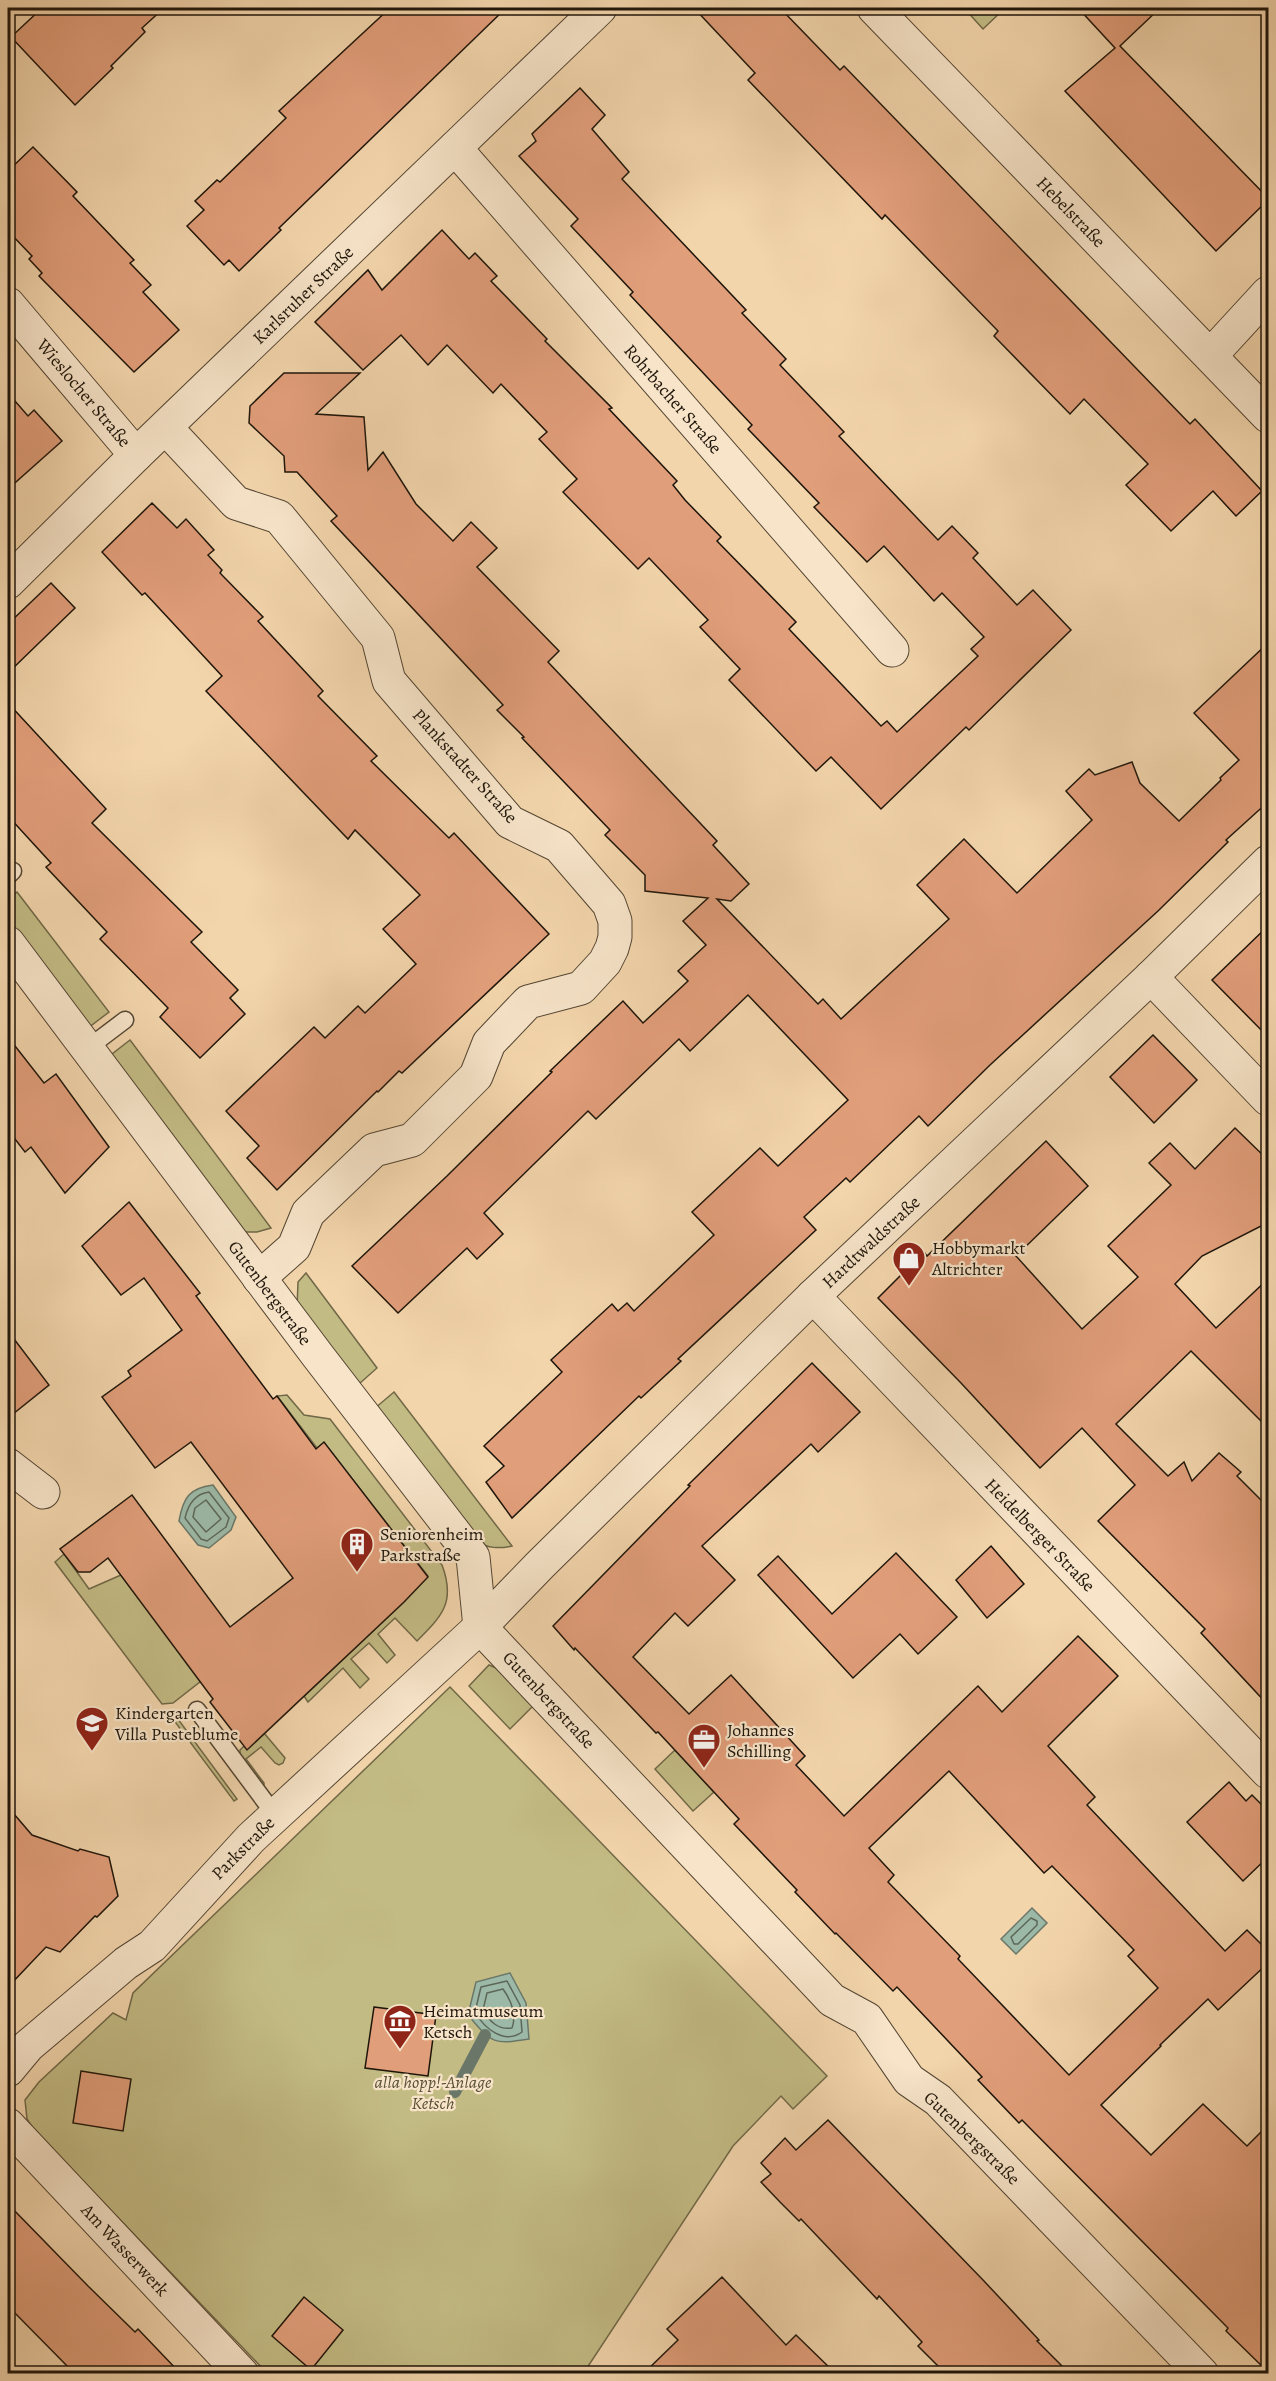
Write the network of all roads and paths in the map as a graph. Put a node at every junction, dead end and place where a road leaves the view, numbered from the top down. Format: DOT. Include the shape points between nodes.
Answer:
graph roads {
  1 [pos="600,8"];
  2 [pos="874,8"];
  3 [pos="455,148"];
  4 [pos="1269,293"];
  5 [pos="8,304"];
  6 [pos="1210,355"];
  7 [pos="1269,416"];
  8 [pos="166,428"];
  9 [pos="136,455"];
  10 [pos="8,582"];
  11 [pos="892,650"];
  12 [pos="1269,862"];
  13 [pos="8,943"];
  14 [pos="1151,977"];
  15 [pos="125,1020"];
  16 [pos="88,1048"];
  17 [pos="1269,1100"];
  18 [pos="259,1278"];
  19 [pos="813,1296"];
  20 [pos="8,1465"];
  21 [pos="43,1492"];
  22 [pos="480,1627"];
  23 [pos="197,1710"];
  24 [pos="1269,1772"];
  25 [pos="275,1815"];
  26 [pos="8,2070"];
  27 [pos="8,2125"];
  28 [pos="242,2373"];
  29 [pos="1202,2373"];
  1 -- 3 [label="street, Karlsruher Straße"];
  2 -- 6 [label="street, Hebelstraße"];
  3 -- 8 [label="street, Karlsruher Straße"];
  3 -- 11 [label="street, Rohrbacher Straße"];
  4 -- 6 [label="street"];
  5 -- 9 [label="street, Wieslocher Straße"];
  6 -- 7 [label="street, Hebelstraße"];
  8 -- 9 [label="street, Karlsruher Straße"];
  8 -- 18 [label="street, Plankstadter Straße" via="236,503 279,517 378,638 389,681 510,822 560,846 609,904 615,921 615,937 605,962 581,988 528,1002 489,1043 476,1076 411,1140 374,1150 308,1213 294,1247"];
  9 -- 10 [label="street, Karlsruher Straße"];
  12 -- 14 [label="street, Hardtwaldstraße"];
  13 -- 16 [label="street, Gutenbergstraße"];
  14 -- 17 [label="street"];
  14 -- 19 [label="street, Hardtwaldstraße"];
  15 -- 16 [label="lane"];
  16 -- 18 [label="street, Gutenbergstraße"];
  18 -- 22 [label="street, Gutenbergstraße" via="473,1557"];
  19 -- 22 [label="street, Hardtwaldstraße"];
  19 -- 24 [label="street, Heidelberger Straße"];
  20 -- 21 [label="street"];
  22 -- 25 [label="street, Parkstraße"];
  22 -- 29 [label="street, Gutenbergstraße" via="832,2000 867,2019 909,2080 938,2100"];
  23 -- 25 [label="lane"];
  25 -- 26 [label="street, Parkstraße" via="152,1946 126,1963 28,2046"];
  27 -- 28 [label="street, Am Wasserwerk"];
}
